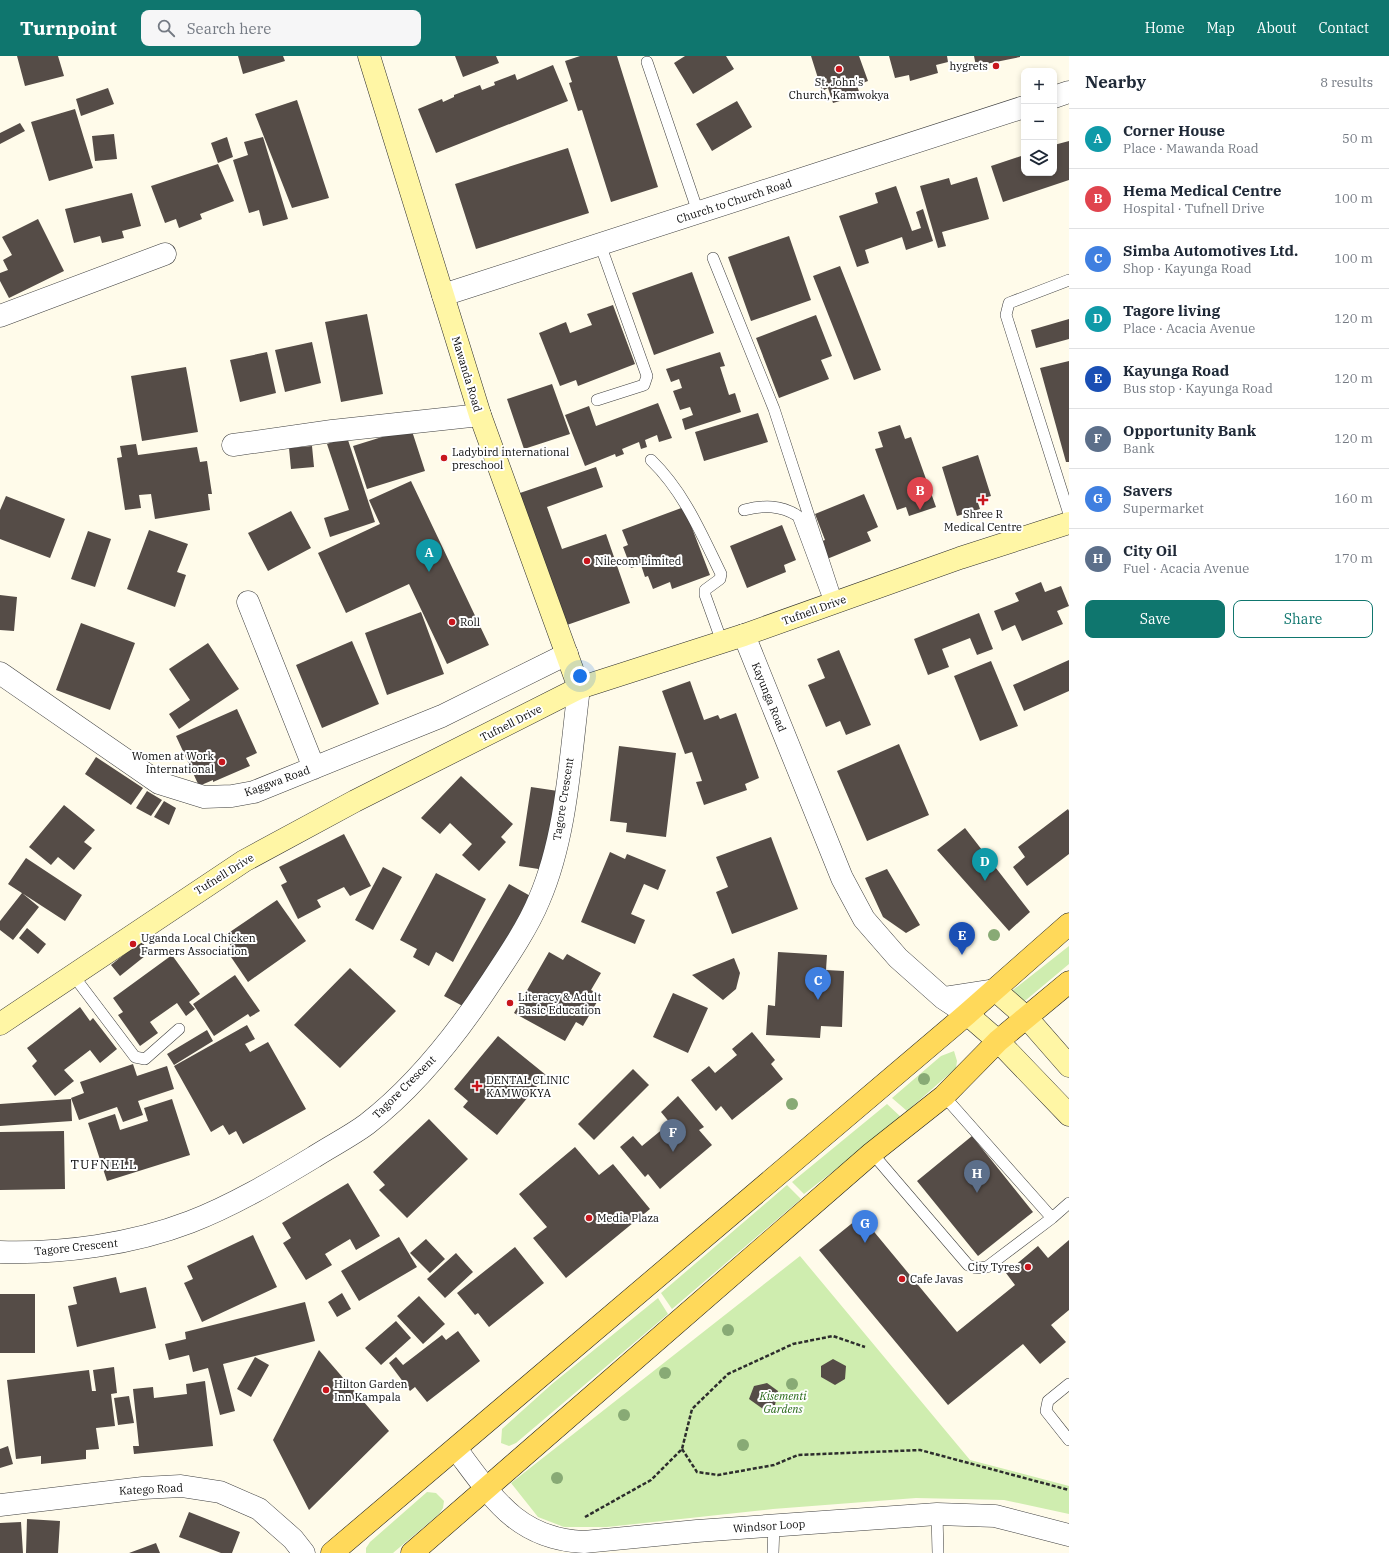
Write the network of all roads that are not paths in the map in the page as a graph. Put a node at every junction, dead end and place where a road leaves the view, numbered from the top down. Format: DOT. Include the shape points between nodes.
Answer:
graph roads {
  1 [pos="369,56"];
  2 [pos="647,62"];
  3 [pos="1069,92"];
  4 [pos="1057,96"];
  5 [pos="1021,107"];
  6 [pos="698,212"];
  7 [pos="600,244"];
  8 [pos="165,254"];
  9 [pos="713,258"];
  10 [pos="1069,280"];
  11 [pos="443,295"];
  12 [pos="0,316"];
  13 [pos="597,400"];
  14 [pos="480,416"];
  15 [pos="233,445"];
  16 [pos="651,460"];
  17 [pos="744,510"];
  18 [pos="1069,514"];
  19 [pos="1069,524"];
  20 [pos="248,602"];
  21 [pos="834,603"];
  22 [pos="744,635"];
  23 [pos="722,642"];
  24 [pos="567,654"];
  25 [pos="0,673"];
  26 [pos="579,688"];
  27 [pos="314,768"];
  28 [pos="1069,924"];
  29 [pos="73,975"];
  30 [pos="1069,982"];
  31 [pos="996,990"];
  32 [pos="943,998"];
  33 [pos="967,1014"];
  34 [pos="1027,1018"];
  35 [pos="0,1024"];
  36 [pos="178,1029"];
  37 [pos="998,1041"];
  38 [pos="1069,1066"];
  39 [pos="944,1096"];
  40 [pos="1069,1115"];
  41 [pos="872,1153"];
  42 [pos="1069,1203"];
  43 [pos="1052,1218"];
  44 [pos="0,1252"];
  45 [pos="1069,1384"];
  46 [pos="1069,1440"];
  47 [pos="456,1449"];
  48 [pos="486,1489"];
  49 [pos="0,1505"];
  50 [pos="937,1514"];
  51 [pos="774,1525"];
  52 [pos="1069,1535"];
  53 [pos="304,1553"];
  54 [pos="332,1553"];
  55 [pos="412,1553"];
  56 [pos="773,1553"];
  57 [pos="938,1553"];
  1 -- 11 [label="street, Mawanda Road"];
  2 -- 6 [label="lane"];
  3 -- 4 [label="street"];
  5 -- 6 [label="street, Church to Church Road"];
  6 -- 7 [label="street, Church to Church Road"];
  7 -- 11 [label="street, Church to Church Road"];
  7 -- 13 [label="lane" via="647,376 644,385"];
  8 -- 12 [label="street"];
  9 -- 21 [label="lane" via="774,409"];
  10 -- 18 [label="lane" via="1009,303 1006,315"];
  11 -- 14 [label="street, Mawanda Road"];
  14 -- 15 [label="street" via="332,431"];
  14 -- 24 [label="street, Mawanda Road"];
  16 -- 23 [label="lane" via="666,474 687,505 721,574 720,579 705,590 705,595"];
  17 -- 21 [label="lane" via="762,506 788,510 798,516"];
  19 -- 21 [label="street, Tufnell Drive" via="960,558"];
  20 -- 27 [label="street"];
  21 -- 22 [label="street, Tufnell Drive"];
  22 -- 23 [label="street, Tufnell Drive"];
  22 -- 32 [label="street, Kayunga Road" via="842,878 860,912 898,958"];
  23 -- 26 [label="street, Tufnell Drive"];
  24 -- 26 [label="street, Mawanda Road"];
  24 -- 27 [label="street, Kaggwa Road" via="442,716"];
  25 -- 27 [label="street, Kaggwa Road" via="159,783 204,797 254,792"];
  26 -- 29 [label="street, Tufnell Drive" via="355,801 244,861"];
  26 -- 44 [label="street, Tagore Crescent" via="564,812 539,900 504,962 462,1026 418,1076 367,1124 275,1181 190,1222 111,1245 19,1253"];
  28 -- 31 [label="main road"];
  29 -- 35 [label="street, Tufnell Drive"];
  29 -- 36 [label="lane" via="135,1057 145,1059"];
  30 -- 34 [label="main road"];
  31 -- 32 [label="street"];
  31 -- 33 [label="main road"];
  31 -- 34 [label="street"];
  32 -- 33 [label="street, Kayunga Road"];
  33 -- 37 [label="street"];
  33 -- 47 [label="main road"];
  34 -- 37 [label="main road"];
  34 -- 38 [label="street"];
  37 -- 39 [label="main road"];
  37 -- 40 [label="street"];
  39 -- 41 [label="main road"];
  39 -- 43 [label="lane"];
  41 -- 43 [label="lane" via="968,1265 976,1268 987,1267"];
  41 -- 48 [label="main road"];
  42 -- 43 [label="lane"];
  45 -- 46 [label="lane" via="1048,1401 1046,1411"];
  47 -- 48 [label="street, Windsor Loop"];
  47 -- 54 [label="main road"];
  48 -- 51 [label="street, Windsor Loop" via="513,1518 528,1528 565,1541 584,1542"];
  48 -- 55 [label="main road"];
  49 -- 53 [label="street, Katego Road" via="143,1488 181,1486 220,1492 259,1509 293,1539"];
  50 -- 51 [label="street, Windsor Loop"];
  50 -- 52 [label="street, Windsor Loop" via="995,1516"];
  50 -- 57 [label="lane"];
  51 -- 56 [label="lane"];
}
